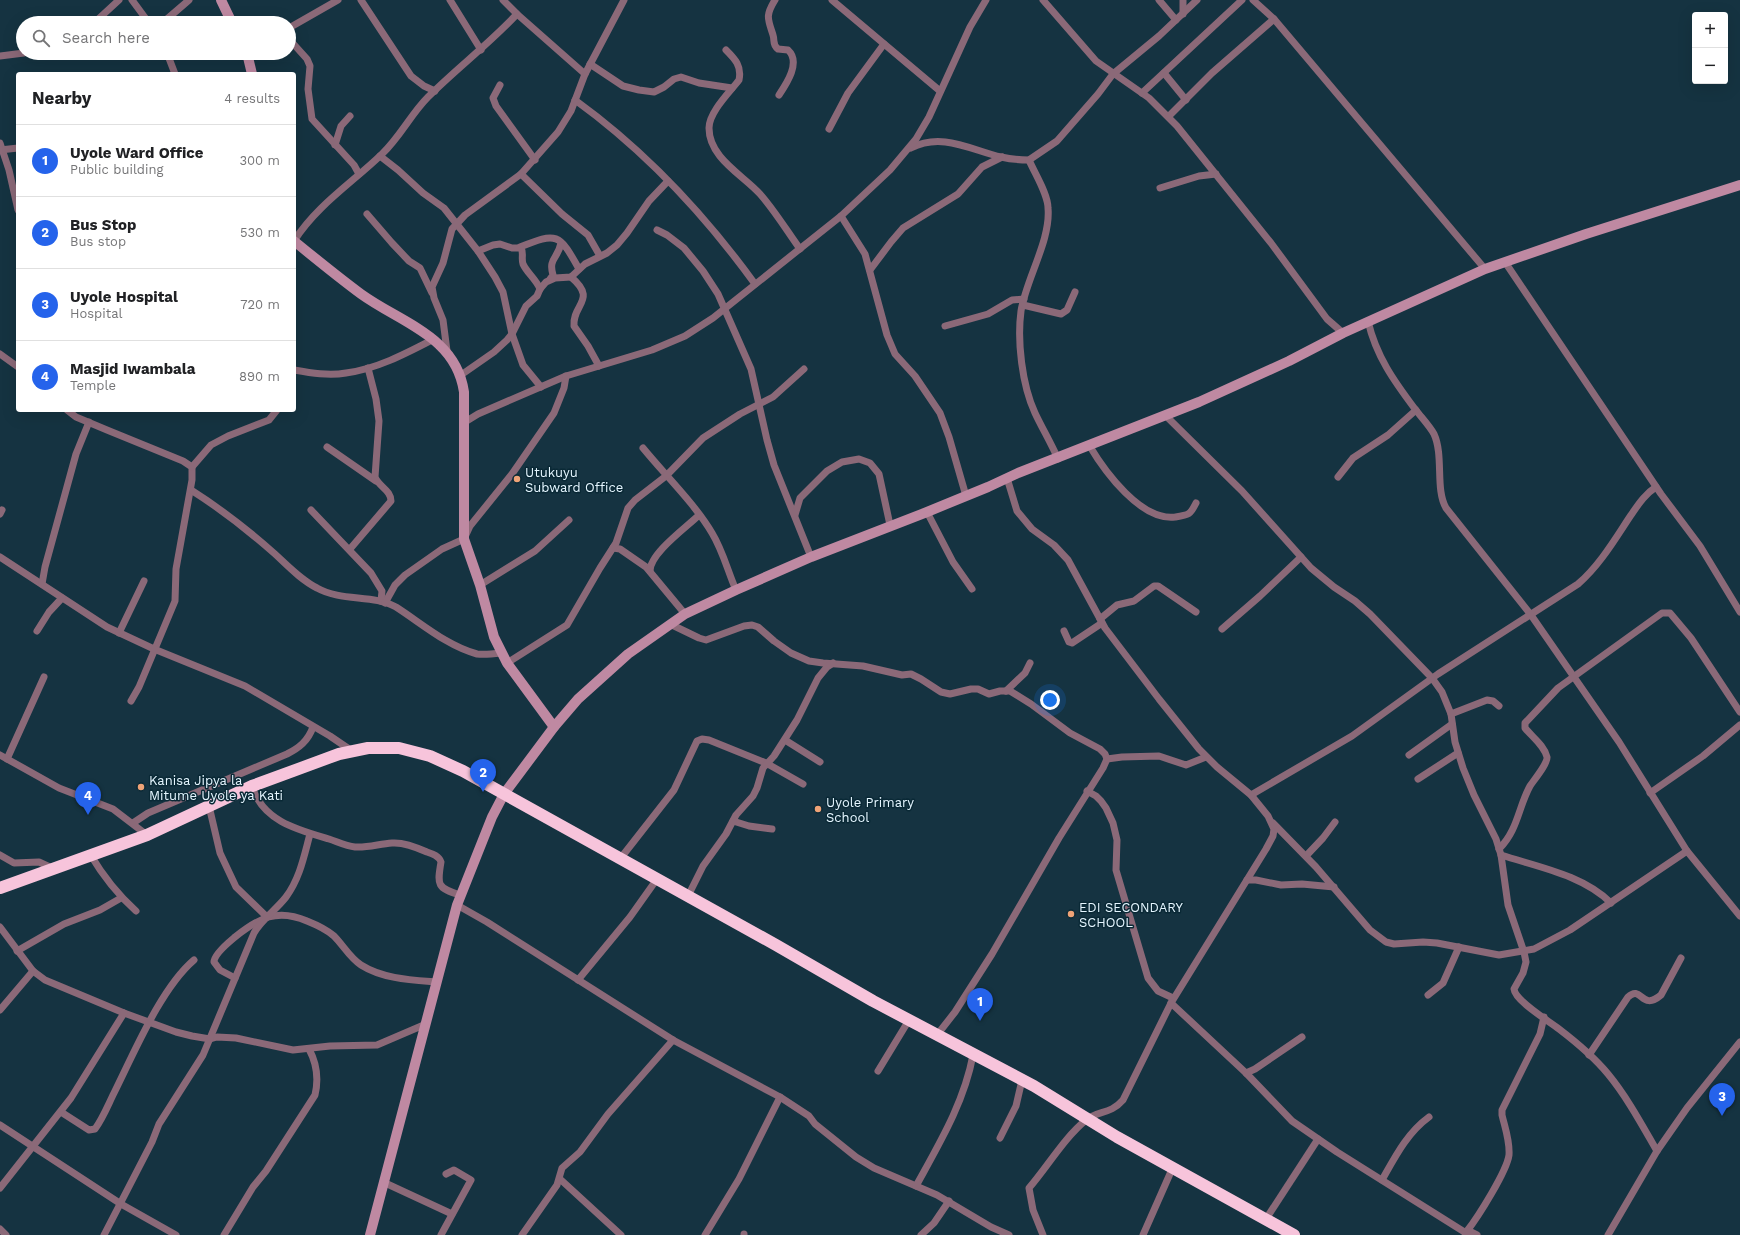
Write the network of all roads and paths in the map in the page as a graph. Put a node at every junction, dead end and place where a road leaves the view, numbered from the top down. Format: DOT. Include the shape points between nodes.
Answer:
graph roads {
  1 [pos="119,0"];
  2 [pos="132,0"];
  3 [pos="189,0"];
  4 [pos="221,0"];
  5 [pos="338,0"];
  6 [pos="362,0"];
  7 [pos="450,0"];
  8 [pos="624,0"];
  9 [pos="775,0"];
  10 [pos="832,0"];
  11 [pos="986,0"];
  12 [pos="1043,0"];
  13 [pos="1159,0"];
  14 [pos="1183,0"];
  15 [pos="1197,0"];
  16 [pos="1242,0"];
  17 [pos="1253,0"];
  18 [pos="507,2"];
  19 [pos="517,14"];
  20 [pos="1183,14"];
  21 [pos="102,16"];
  22 [pos="144,16"];
  23 [pos="170,16"];
  24 [pos="229,16"];
  25 [pos="1274,19"];
  26 [pos="1176,20"];
  27 [pos="296,24"];
  28 [pos="884,44"];
  29 [pos="296,47"];
  30 [pos="482,50"];
  31 [pos="726,50"];
  32 [pos="16,54"];
  33 [pos="0,56"];
  34 [pos="170,60"];
  35 [pos="249,60"];
  36 [pos="590,64"];
  37 [pos="174,72"];
  38 [pos="252,72"];
  39 [pos="1164,73"];
  40 [pos="585,74"];
  41 [pos="1113,74"];
  42 [pos="500,85"];
  43 [pos="732,88"];
  44 [pos="435,91"];
  45 [pos="940,91"];
  46 [pos="1142,93"];
  47 [pos="779,95"];
  48 [pos="575,100"];
  49 [pos="1186,100"];
  50 [pos="350,116"];
  51 [pos="1169,116"];
  52 [pos="828,129"];
  53 [pos="335,145"];
  54 [pos="1,148"];
  55 [pos="16,148"];
  56 [pos="907,150"];
  57 [pos="380,156"];
  58 [pos="1002,157"];
  59 [pos="535,160"];
  60 [pos="1029,160"];
  61 [pos="359,174"];
  62 [pos="521,174"];
  63 [pos="1216,174"];
  64 [pos="668,181"];
  65 [pos="1740,185"];
  66 [pos="1160,188"];
  67 [pos="16,203"];
  68 [pos="367,214"];
  69 [pos="841,216"];
  70 [pos="456,223"];
  71 [pos="656,230"];
  72 [pos="296,238"];
  73 [pos="296,243"];
  74 [pos="561,243"];
  75 [pos="520,247"];
  76 [pos="800,249"];
  77 [pos="478,251"];
  78 [pos="600,256"];
  79 [pos="1505,262"];
  80 [pos="579,269"];
  81 [pos="1485,269"];
  82 [pos="870,270"];
  83 [pos="571,278"];
  84 [pos="550,279"];
  85 [pos="755,284"];
  86 [pos="540,289"];
  87 [pos="1076,292"];
  88 [pos="433,293"];
  89 [pos="1023,302"];
  90 [pos="724,310"];
  91 [pos="1368,322"];
  92 [pos="945,326"];
  93 [pos="1343,333"];
  94 [pos="512,334"];
  95 [pos="434,339"];
  96 [pos="447,351"];
  97 [pos="0,354"];
  98 [pos="16,366"];
  99 [pos="598,366"];
  100 [pos="368,368"];
  101 [pos="804,369"];
  102 [pos="296,370"];
  103 [pos="461,375"];
  104 [pos="566,376"];
  105 [pos="541,387"];
  106 [pos="760,404"];
  107 [pos="1416,410"];
  108 [pos="70,412"];
  109 [pos="276,412"];
  110 [pos="1165,415"];
  111 [pos="89,422"];
  112 [pos="465,422"];
  113 [pos="1090,445"];
  114 [pos="327,447"];
  115 [pos="643,448"];
  116 [pos="1058,459"];
  117 [pos="192,467"];
  118 [pos="666,476"];
  119 [pos="1338,477"];
  120 [pos="1007,478"];
  121 [pos="376,481"];
  122 [pos="1656,486"];
  123 [pos="190,490"];
  124 [pos="966,496"];
  125 [pos="1196,503"];
  126 [pos="311,510"];
  127 [pos="927,512"];
  128 [pos="699,515"];
  129 [pos="795,515"];
  130 [pos="569,520"];
  131 [pos="890,525"];
  132 [pos="464,539"];
  133 [pos="613,548"];
  134 [pos="350,549"];
  135 [pos="811,556"];
  136 [pos="0,557"];
  137 [pos="1301,557"];
  138 [pos="650,571"];
  139 [pos="144,581"];
  140 [pos="42,584"];
  141 [pos="480,585"];
  142 [pos="972,589"];
  143 [pos="736,590"];
  144 [pos="62,598"];
  145 [pos="383,602"];
  146 [pos="1196,612"];
  147 [pos="1740,612"];
  148 [pos="685,614"];
  149 [pos="1531,615"];
  150 [pos="1101,621"];
  151 [pos="670,624"];
  152 [pos="1222,629"];
  153 [pos="37,631"];
  154 [pos="1064,631"];
  155 [pos="119,633"];
  156 [pos="154,649"];
  157 [pos="501,653"];
  158 [pos="507,663"];
  159 [pos="833,663"];
  160 [pos="1030,663"];
  161 [pos="1575,676"];
  162 [pos="44,677"];
  163 [pos="1432,678"];
  164 [pos="1006,691"];
  165 [pos="131,701"];
  166 [pos="1499,706"];
  167 [pos="1740,712"];
  168 [pos="1451,714"];
  169 [pos="1452,724"];
  170 [pos="1740,725"];
  171 [pos="313,727"];
  172 [pos="554,727"];
  173 [pos="784,740"];
  174 [pos="352,750"];
  175 [pos="1458,753"];
  176 [pos="1409,755"];
  177 [pos="3,757"];
  178 [pos="1206,757"];
  179 [pos="1107,759"];
  180 [pos="820,762"];
  181 [pos="766,763"];
  182 [pos="1418,779"];
  183 [pos="802,784"];
  184 [pos="252,786"];
  185 [pos="1088,791"];
  186 [pos="1650,793"];
  187 [pos="504,794"];
  188 [pos="1251,795"];
  189 [pos="209,806"];
  190 [pos="733,821"];
  191 [pos="1335,822"];
  192 [pos="133,823"];
  193 [pos="1273,823"];
  194 [pos="772,829"];
  195 [pos="147,834"];
  196 [pos="310,834"];
  197 [pos="1687,851"];
  198 [pos="1500,852"];
  199 [pos="90,854"];
  200 [pos="0,855"];
  201 [pos="1306,856"];
  202 [pos="620,859"];
  203 [pos="52,868"];
  204 [pos="657,879"];
  205 [pos="1247,880"];
  206 [pos="1334,887"];
  207 [pos="0,888"];
  208 [pos="460,895"];
  209 [pos="688,896"];
  210 [pos="121,898"];
  211 [pos="1611,903"];
  212 [pos="457,905"];
  213 [pos="136,912"];
  214 [pos="1740,916"];
  215 [pos="267,917"];
  216 [pos="0,927"];
  217 [pos="1460,948"];
  218 [pos="17,951"];
  219 [pos="1524,952"];
  220 [pos="1681,958"];
  221 [pos="194,960"];
  222 [pos="33,972"];
  223 [pos="235,978"];
  224 [pos="578,980"];
  225 [pos="437,982"];
  226 [pos="1428,995"];
  227 [pos="1172,1000"];
  228 [pos="0,1010"];
  229 [pos="124,1013"];
  230 [pos="1544,1017"];
  231 [pos="909,1020"];
  232 [pos="150,1022"];
  233 [pos="426,1024"];
  234 [pos="937,1035"];
  235 [pos="1302,1037"];
  236 [pos="210,1039"];
  237 [pos="673,1040"];
  238 [pos="1740,1042"];
  239 [pos="309,1049"];
  240 [pos="973,1055"];
  241 [pos="1589,1055"];
  242 [pos="878,1071"];
  243 [pos="1246,1073"];
  244 [pos="1022,1080"];
  245 [pos="780,1097"];
  246 [pos="60,1112"];
  247 [pos="1429,1117"];
  248 [pos="1087,1119"];
  249 [pos="0,1125"];
  250 [pos="1000,1138"];
  251 [pos="1318,1139"];
  252 [pos="33,1146"];
  253 [pos="1657,1151"];
  254 [pos="1173,1167"];
  255 [pos="446,1174"];
  256 [pos="560,1179"];
  257 [pos="1382,1180"];
  258 [pos="383,1182"];
  259 [pos="916,1186"];
  260 [pos="0,1188"];
  261 [pos="949,1201"];
  262 [pos="121,1204"];
  263 [pos="452,1214"];
  264 [pos="1266,1219"];
  265 [pos="0,1229"];
  266 [pos="1466,1233"];
  267 [pos="6,1235"];
  268 [pos="104,1235"];
  269 [pos="176,1235"];
  270 [pos="224,1235"];
  271 [pos="370,1235"];
  272 [pos="441,1235"];
  273 [pos="522,1235"];
  274 [pos="621,1235"];
  275 [pos="705,1235"];
  276 [pos="921,1235"];
  277 [pos="1008,1235"];
  278 [pos="1043,1235"];
  279 [pos="1144,1235"];
  280 [pos="1294,1235"];
  281 [pos="1477,1235"];
  282 [pos="1608,1235"];
  1 -- 21 [label="street"];
  2 -- 22 [label="street"];
  3 -- 23 [label="street"];
  4 -- 24 [label="street"];
  5 -- 27 [label="street"];
  6 -- 44 [label="street" via="411,76"];
  7 -- 30 [label="street"];
  8 -- 36 [label="street"];
  9 -- 47 [label="street" via="768,20 774,45 778,49 788,50 794,62"];
  10 -- 28 [label="street"];
  11 -- 45 [label="street" via="970,27"];
  12 -- 41 [label="street" via="1090,56"];
  13 -- 26 [label="street"];
  14 -- 20 [label="street"];
  15 -- 20 [label="street"];
  16 -- 39 [label="street"];
  17 -- 25 [label="street"];
  18 -- 19 [label="street"];
  19 -- 30 [label="street"];
  19 -- 40 [label="street"];
  20 -- 26 [label="street"];
  25 -- 49 [label="street" via="1212,73"];
  25 -- 81 [label="street"];
  26 -- 41 [label="street"];
  28 -- 45 [label="street"];
  28 -- 52 [label="street" via="848,93"];
  29 -- 53 [label="street" via="310,66 308,85 312,118"];
  30 -- 44 [label="street"];
  31 -- 43 [label="street" via="739,66 739,80"];
  32 -- 33 [label="street"];
  34 -- 37 [label="street"];
  35 -- 38 [label="street"];
  36 -- 40 [label="street"];
  36 -- 43 [label="street" via="619,84 634,90 654,92 681,77 699,83"];
  39 -- 46 [label="street"];
  39 -- 49 [label="street"];
  40 -- 48 [label="street"];
  41 -- 46 [label="street"];
  41 -- 60 [label="street" via="1063,135"];
  42 -- 59 [label="street" via="493,98 496,106"];
  43 -- 76 [label="street" via="710,122 709,133 713,145 727,164 760,194"];
  44 -- 57 [label="street" via="412,114"];
  45 -- 56 [label="street" via="929,117"];
  46 -- 51 [label="street"];
  48 -- 59 [label="street" via="558,132"];
  48 -- 64 [label="street"];
  49 -- 51 [label="street"];
  50 -- 53 [label="street" via="341,126"];
  51 -- 63 [label="street"];
  53 -- 61 [label="street"];
  54 -- 55 [label="street"];
  54 -- 67 [label="street"];
  56 -- 58 [label="street" via="935,141 953,142"];
  56 -- 69 [label="street" via="890,170"];
  57 -- 61 [label="street"];
  57 -- 70 [label="street" via="444,208"];
  58 -- 60 [label="street"];
  58 -- 82 [label="street" via="982,168 958,194 903,228"];
  59 -- 62 [label="street"];
  60 -- 89 [label="street" via="1048,202 1048,208 1039,255"];
  61 -- 72 [label="street" via="312,216"];
  62 -- 70 [label="street"];
  62 -- 78 [label="street" via="588,235"];
  63 -- 66 [label="street" via="1199,176"];
  63 -- 93 [label="street" via="1276,249 1327,319"];
  64 -- 78 [label="street" via="643,209 623,239"];
  64 -- 85 [label="street" via="694,208"];
  65 -- 79 [label="street"];
  68 -- 88 [label="street" via="392,244 420,268"];
  69 -- 76 [label="street"];
  69 -- 82 [label="street" via="862,247"];
  70 -- 77 [label="street"];
  70 -- 88 [label="street" via="450,233 443,263 432,287"];
  71 -- 90 [label="street" via="679,244 690,255 718,294"];
  73 -- 95 [label="street" via="362,295"];
  74 -- 75 [label="street" via="551,237"];
  74 -- 80 [label="street"];
  74 -- 84 [label="street" via="559,253 551,264 553,274"];
  75 -- 77 [label="street" via="512,248 500,244"];
  75 -- 86 [label="street" via="523,251 523,264 535,278"];
  76 -- 85 [label="street"];
  77 -- 94 [label="street" via="503,292"];
  78 -- 80 [label="street"];
  79 -- 81 [label="street"];
  79 -- 122 [label="street"];
  80 -- 83 [label="street"];
  81 -- 91 [label="street"];
  82 -- 124 [label="street" via="891,345 895,354 915,376 940,413"];
  83 -- 84 [label="street"];
  83 -- 99 [label="street" via="584,295 575,314 574,326"];
  84 -- 86 [label="street"];
  85 -- 90 [label="street"];
  86 -- 94 [label="street" via="537,296 526,306"];
  87 -- 89 [label="street" via="1067,310 1061,314"];
  88 -- 96 [label="street" via="443,320"];
  89 -- 92 [label="street" via="1012,300 988,314"];
  89 -- 116 [label="street" via="1020,336 1026,387 1035,414"];
  90 -- 99 [label="street" via="670,343"];
  90 -- 106 [label="street" via="751,369"];
  91 -- 93 [label="street"];
  91 -- 107 [label="street" via="1379,357"];
  93 -- 110 [label="street" via="1289,361"];
  94 -- 103 [label="street" via="499,348"];
  94 -- 105 [label="street" via="523,365"];
  95 -- 96 [label="street"];
  95 -- 100 [label="street"];
  96 -- 103 [label="street"];
  97 -- 98 [label="street"];
  99 -- 104 [label="street"];
  100 -- 102 [label="street" via="330,374"];
  100 -- 121 [label="street" via="378,412 374,467"];
  101 -- 106 [label="street" via="779,393"];
  103 -- 112 [label="street"];
  104 -- 105 [label="street"];
  104 -- 132 [label="street" via="554,413 507,481 470,526"];
  105 -- 112 [label="street"];
  106 -- 118 [label="street" via="703,438"];
  106 -- 129 [label="street" via="771,454"];
  107 -- 119 [label="street" via="1388,435 1354,458"];
  107 -- 149 [label="street" via="1437,443 1442,499 1446,508"];
  108 -- 111 [label="street"];
  109 -- 117 [label="street" via="270,420 211,445"];
  110 -- 113 [label="street"];
  110 -- 137 [label="street" via="1242,491"];
  111 -- 117 [label="street"];
  111 -- 140 [label="street" via="76,454"];
  112 -- 132 [label="street"];
  113 -- 116 [label="street"];
  113 -- 125 [label="street" via="1118,485 1138,503 1157,514 1168,518 1184,516"];
  114 -- 121 [label="street"];
  115 -- 118 [label="street"];
  116 -- 120 [label="street"];
  117 -- 123 [label="street"];
  118 -- 128 [label="street"];
  118 -- 133 [label="street" via="628,508"];
  120 -- 124 [label="street"];
  120 -- 150 [label="street" via="1017,511 1032,529 1054,545 1068,560"];
  121 -- 134 [label="street" via="389,493 391,501"];
  122 -- 147 [label="street" via="1700,546"];
  122 -- 149 [label="street" via="1646,495 1586,577"];
  123 -- 145 [label="street" via="234,519 310,584 337,596"];
  123 -- 156 [label="street" via="176,569 175,601"];
  124 -- 127 [label="street"];
  126 -- 134 [label="street"];
  127 -- 131 [label="street"];
  127 -- 142 [label="street" via="953,562"];
  128 -- 138 [label="street" via="657,555 651,563"];
  128 -- 143 [label="street" via="716,541"];
  129 -- 131 [label="street" via="800,498 827,471 842,462 859,459 870,463 879,474"];
  129 -- 135 [label="street"];
  130 -- 141 [label="street" via="535,551"];
  131 -- 135 [label="street"];
  132 -- 141 [label="street"];
  132 -- 145 [label="street" via="442,549 405,575 394,585"];
  133 -- 138 [label="street" via="620,549"];
  133 -- 158 [label="street" via="567,625"];
  134 -- 145 [label="street" via="380,586"];
  135 -- 143 [label="street"];
  136 -- 140 [label="street"];
  137 -- 152 [label="street"];
  137 -- 163 [label="street" via="1322,578 1370,614"];
  138 -- 148 [label="street"];
  139 -- 155 [label="street"];
  140 -- 144 [label="street"];
  141 -- 157 [label="street" via="490,625"];
  143 -- 148 [label="street"];
  144 -- 153 [label="street"];
  144 -- 155 [label="street"];
  145 -- 157 [label="street" via="466,650 485,654"];
  146 -- 150 [label="street" via="1158,586 1154,586 1131,602 1117,605"];
  148 -- 151 [label="street"];
  149 -- 161 [label="street"];
  149 -- 163 [label="street"];
  150 -- 154 [label="street" via="1072,643"];
  150 -- 178 [label="street" via="1167,710"];
  151 -- 159 [label="street" via="706,640 752,625 796,655 816,662"];
  151 -- 172 [label="street" via="628,654 578,699"];
  155 -- 156 [label="street"];
  156 -- 165 [label="street"];
  156 -- 171 [label="street" via="244,686"];
  157 -- 158 [label="street"];
  158 -- 172 [label="street"];
  159 -- 164 [label="street" via="863,666 902,675 911,674 941,692 950,694 971,689 989,694"];
  159 -- 173 [label="street" via="818,678 805,706"];
  160 -- 164 [label="street" via="1025,673"];
  161 -- 167 [label="street" via="1634,632 1666,612 1673,616 1692,638"];
  161 -- 186 [label="street"];
  161 -- 198 [label="street" via="1558,688 1524,723 1547,758 1524,798 1512,834"];
  162 -- 177 [label="street"];
  163 -- 168 [label="street" via="1442,692"];
  163 -- 188 [label="street" via="1358,732"];
  164 -- 179 [label="street" via="1015,693 1070,733 1100,749"];
  166 -- 168 [label="street" via="1493,701 1486,700"];
  168 -- 169 [label="street"];
  169 -- 175 [label="street"];
  169 -- 176 [label="street"];
  170 -- 186 [label="street" via="1703,756"];
  171 -- 174 [label="street"];
  171 -- 192 [label="street" via="303,744 287,754 148,813"];
  172 -- 187 [label="street"];
  173 -- 180 [label="street"];
  173 -- 181 [label="street"];
  174 -- 184 [label="highway"];
  174 -- 187 [label="highway" via="399,748 416,752 463,771"];
  175 -- 182 [label="street"];
  175 -- 198 [label="street"];
  177 -- 192 [label="street" via="60,788 104,804"];
  178 -- 179 [label="street" via="1186,766 1159,756"];
  178 -- 188 [label="street"];
  179 -- 185 [label="street"];
  181 -- 183 [label="street"];
  181 -- 190 [label="street" via="753,796"];
  181 -- 202 [label="street" via="713,742 702,739 698,741 674,790"];
  184 -- 189 [label="highway"];
  184 -- 196 [label="street" via="256,799 266,811 285,824"];
  185 -- 227 [label="street" via="1101,801 1113,823 1116,870 1148,978 1158,991"];
  185 -- 234 [label="street" via="992,954"];
  186 -- 197 [label="street"];
  187 -- 202 [label="highway"];
  187 -- 208 [label="street" via="487,827"];
  188 -- 193 [label="street"];
  189 -- 195 [label="highway"];
  189 -- 215 [label="street" via="220,853 237,890"];
  190 -- 194 [label="street"];
  190 -- 209 [label="street" via="703,866"];
  191 -- 201 [label="street"];
  192 -- 195 [label="street"];
  193 -- 201 [label="street"];
  193 -- 205 [label="street" via="1273,836"];
  195 -- 199 [label="highway"];
  196 -- 208 [label="street" via="348,846 397,843 423,850 440,859 440,886 444,890"];
  196 -- 215 [label="street" via="298,876 286,897"];
  197 -- 211 [label="street"];
  197 -- 214 [label="street"];
  198 -- 211 [label="street" via="1586,884 1600,892"];
  198 -- 219 [label="street" via="1508,905"];
  199 -- 203 [label="highway"];
  199 -- 210 [label="street"];
  200 -- 203 [label="street" via="14,863 39,862"];
  201 -- 206 [label="street"];
  202 -- 204 [label="highway"];
  203 -- 207 [label="highway"];
  204 -- 209 [label="highway"];
  204 -- 224 [label="street" via="630,917"];
  205 -- 206 [label="street" via="1281,885"];
  205 -- 227 [label="street"];
  206 -- 217 [label="street" via="1370,930 1386,942 1437,943"];
  208 -- 212 [label="street"];
  209 -- 231 [label="highway"];
  210 -- 213 [label="street"];
  210 -- 218 [label="street" via="100,910 64,924"];
  211 -- 219 [label="street" via="1570,930"];
  212 -- 224 [label="street"];
  212 -- 225 [label="street"];
  215 -- 223 [label="street" via="254,933"];
  215 -- 223 [label="street" via="234,938 214,960 220,970"];
  215 -- 225 [label="street" via="282,914 321,927 360,965 384,975 405,980"];
  216 -- 218 [label="street"];
  217 -- 219 [label="street" via="1499,955"];
  217 -- 226 [label="street" via="1442,982"];
  218 -- 222 [label="street"];
  219 -- 230 [label="street" via="1525,969 1514,991"];
  220 -- 241 [label="street" via="1656,999 1647,1001 1636,993 1628,996"];
  221 -- 232 [label="street" via="181,972"];
  222 -- 228 [label="street"];
  222 -- 229 [label="street" via="60,987"];
  223 -- 236 [label="street"];
  224 -- 237 [label="street"];
  225 -- 233 [label="street"];
  227 -- 243 [label="street"];
  227 -- 248 [label="street" via="1123,1100 1110,1110"];
  229 -- 232 [label="street"];
  229 -- 246 [label="street" via="80,1085"];
  230 -- 241 [label="street"];
  230 -- 266 [label="street" via="1540,1034 1502,1110 1509,1145 1507,1162"];
  231 -- 234 [label="highway"];
  231 -- 242 [label="street"];
  232 -- 236 [label="street" via="176,1032"];
  232 -- 246 [label="street" via="95,1129 89,1130"];
  233 -- 239 [label="street" via="377,1044"];
  233 -- 258 [label="street"];
  234 -- 240 [label="highway"];
  235 -- 243 [label="street"];
  236 -- 239 [label="street" via="236,1038 288,1049"];
  236 -- 262 [label="street" via="203,1055 159,1124"];
  237 -- 245 [label="street"];
  237 -- 256 [label="street" via="608,1114 580,1152 562,1168"];
  238 -- 253 [label="street" via="1695,1097"];
  239 -- 270 [label="street" via="317,1066 315,1095"];
  240 -- 244 [label="highway"];
  240 -- 259 [label="street" via="964,1090 953,1118"];
  241 -- 253 [label="street" via="1623,1094"];
  243 -- 251 [label="street" via="1283,1112"];
  244 -- 248 [label="highway"];
  244 -- 250 [label="street" via="1016,1106"];
  245 -- 259 [label="street" via="809,1116 864,1162"];
  245 -- 275 [label="street" via="739,1179"];
  246 -- 252 [label="street"];
  247 -- 257 [label="street" via="1411,1134"];
  248 -- 254 [label="highway"];
  248 -- 278 [label="street" via="1028,1189 1032,1210"];
  249 -- 252 [label="street"];
  251 -- 257 [label="street"];
  251 -- 264 [label="street"];
  252 -- 260 [label="street"];
  252 -- 262 [label="street"];
  253 -- 282 [label="street"];
  254 -- 264 [label="highway"];
  254 -- 279 [label="street"];
  255 -- 263 [label="street" via="454,1170 470,1180"];
  256 -- 273 [label="street"];
  256 -- 274 [label="street"];
  257 -- 266 [label="street"];
  258 -- 263 [label="street"];
  258 -- 271 [label="street"];
  259 -- 261 [label="street"];
  261 -- 276 [label="street" via="934,1224"];
  261 -- 277 [label="street"];
  262 -- 268 [label="street"];
  262 -- 269 [label="street"];
  263 -- 272 [label="street"];
  264 -- 280 [label="highway"];
  265 -- 267 [label="street"];
  266 -- 281 [label="street"];
}
